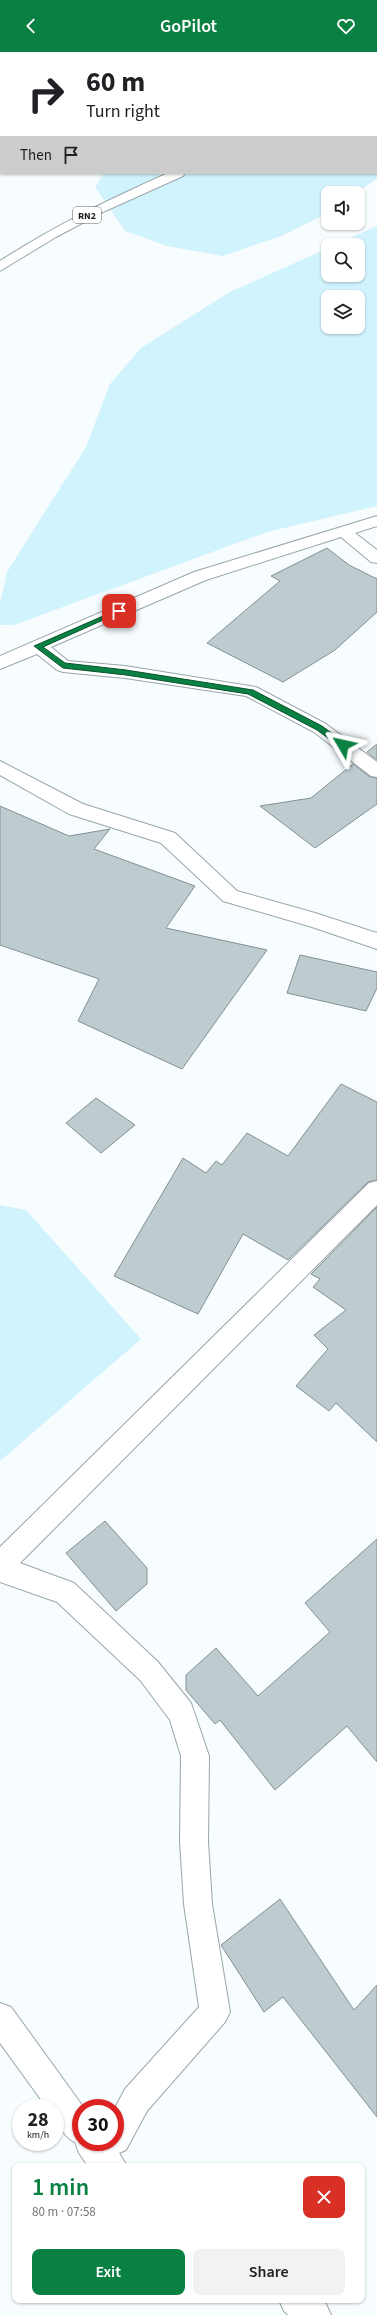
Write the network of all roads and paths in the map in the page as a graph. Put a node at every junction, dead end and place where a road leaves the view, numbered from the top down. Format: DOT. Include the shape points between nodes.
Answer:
graph roads {
  1 [pos="177,174"];
  2 [pos="0,267"];
  3 [pos="377,521"];
  4 [pos="344,532"];
  5 [pos="377,558"];
  6 [pos="38,646"];
  7 [pos="0,663"];
  8 [pos="0,767"];
  9 [pos="377,771"];
  10 [pos="377,941"];
  11 [pos="377,1190"];
  12 [pos="0,1565"];
  13 [pos="0,1569"];
  14 [pos="0,2018"];
  15 [pos="72,2118"];
  16 [pos="124,2121"];
  17 [pos="299,2303"];
  18 [pos="315,2315"];
  1 -- 2 [label="main road, RN2" via="85,216 51,234"];
  3 -- 4 [label="main road"];
  4 -- 5 [label="main road"];
  4 -- 6 [label="main road" via="200,576"];
  6 -- 7 [label="main road"];
  6 -- 9 [label="main road" via="63,666 126,672 250,692 320,728"];
  8 -- 10 [label="main road" via="76,809 168,838 230,896"];
  11 -- 12 [label="main road"];
  13 -- 16 [label="main road" via="65,1592 149,1671 181,1713 195,1756 194,1842 198,1904 215,2012 136,2100"];
  14 -- 15 [label="main road"];
  17 -- 18 [label="main road"];
}
